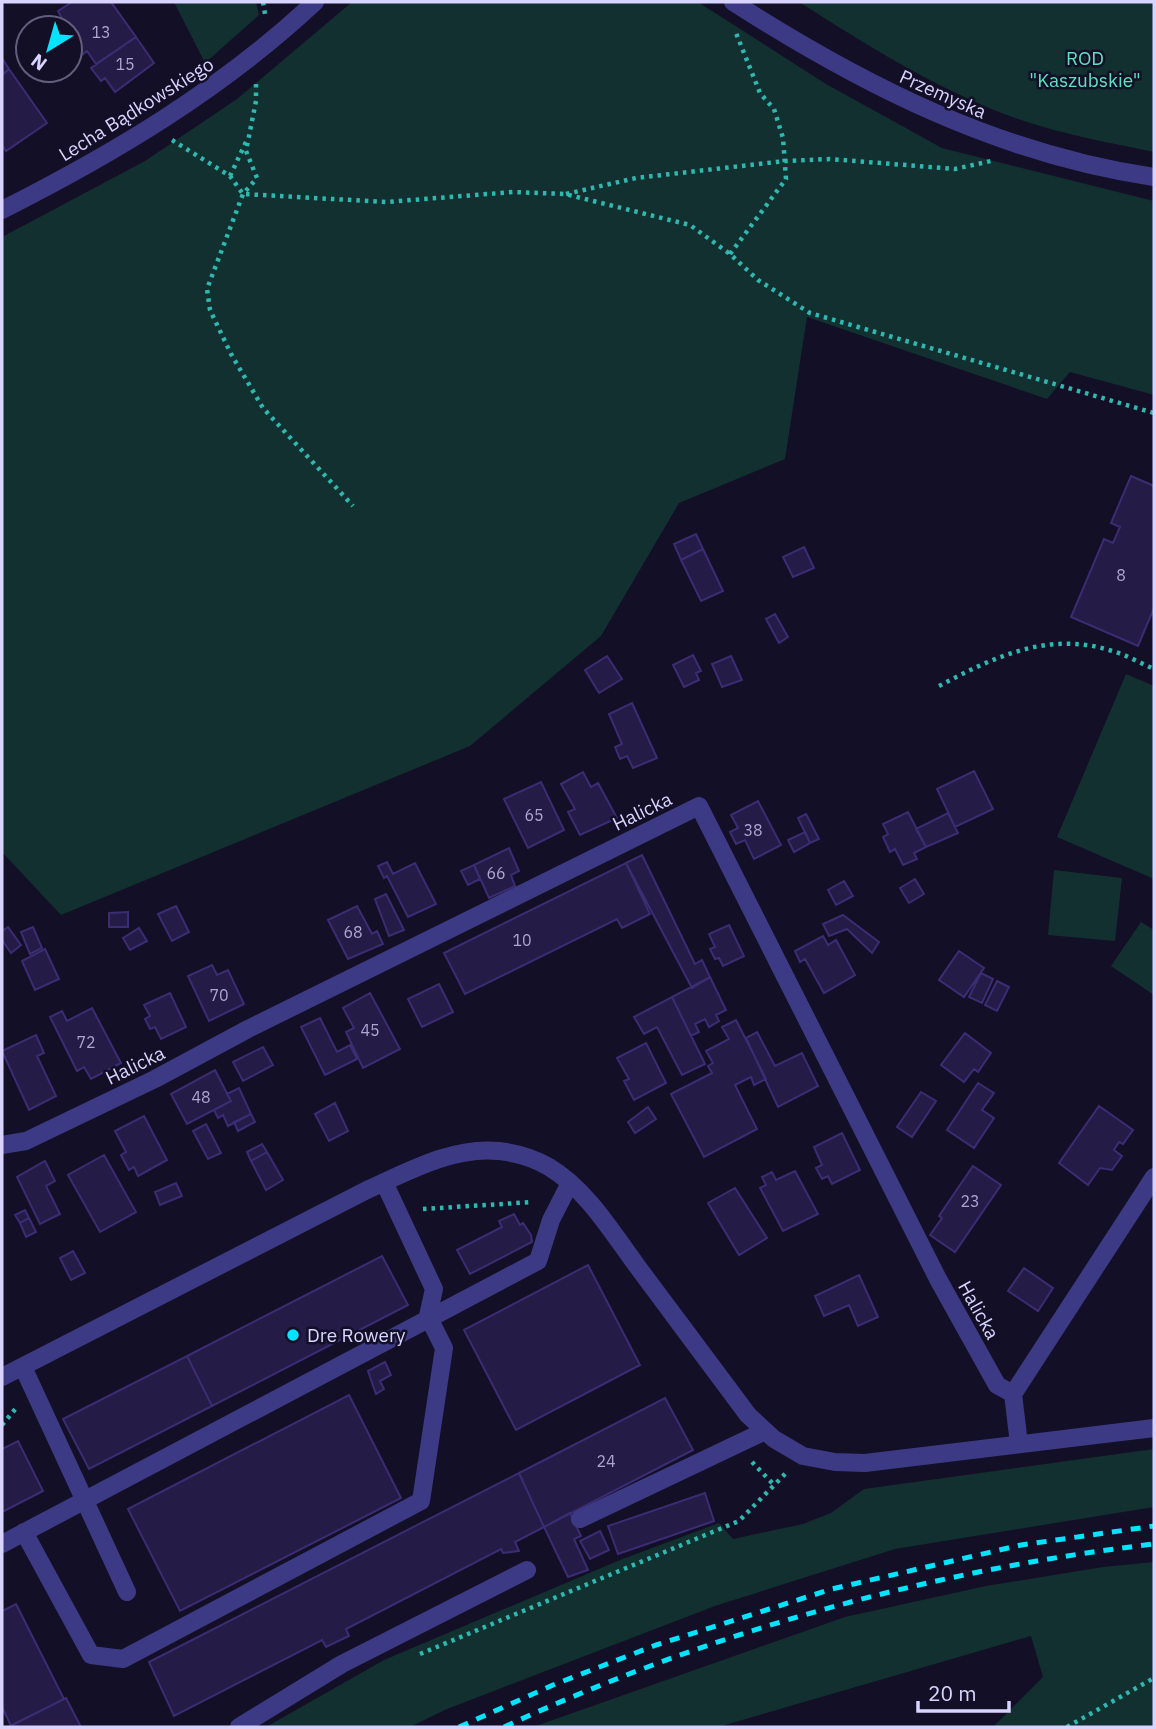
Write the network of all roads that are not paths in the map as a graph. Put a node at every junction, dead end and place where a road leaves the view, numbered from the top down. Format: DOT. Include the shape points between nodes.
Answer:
graph roads {
  1 [pos="315,2"];
  2 [pos="733,2"];
  3 [pos="295,8"];
  4 [pos="1154,177"];
  5 [pos="2,210"];
  6 [pos="2,1145"];
  7 [pos="1154,1177"];
  8 [pos="384,1182"];
  9 [pos="569,1183"];
  10 [pos="428,1316"];
  11 [pos="23,1367"];
  12 [pos="2,1377"];
  13 [pos="1013,1394"];
  14 [pos="1154,1428"];
  15 [pos="765,1431"];
  16 [pos="1018,1444"];
  17 [pos="85,1500"];
  18 [pos="580,1518"];
  19 [pos="24,1532"];
  20 [pos="2,1544"];
  21 [pos="527,1570"];
  22 [pos="127,1592"];
  23 [pos="239,1727"];
  1 -- 3 [label="street, Lecha Bądkowskiego"];
  2 -- 4 [label="street, Przemyska" via="882,90 967,129 1084,166"];
  3 -- 5 [label="street, Lecha Bądkowskiego" via="207,93 89,167"];
  6 -- 13 [label="street, Halicka" via="26,1141 155,1079 699,806 938,1279 997,1385"];
  7 -- 13 [label="street"];
  8 -- 9 [label="street" via="461,1154 496,1151 549,1167"];
  8 -- 10 [label="street" via="434,1289"];
  8 -- 11 [label="street"];
  9 -- 10 [label="street" via="538,1261"];
  9 -- 15 [label="street" via="602,1219 748,1415"];
  10 -- 17 [label="street"];
  10 -- 19 [label="street" via="444,1348 421,1501 123,1659 91,1656"];
  11 -- 12 [label="street"];
  11 -- 17 [label="street"];
  13 -- 16 [label="street"];
  14 -- 16 [label="street"];
  15 -- 16 [label="street" via="803,1456 865,1462"];
  15 -- 18 [label="street"];
  17 -- 19 [label="street"];
  17 -- 22 [label="street"];
  19 -- 20 [label="street"];
  21 -- 23 [label="street" via="342,1664"];
}
